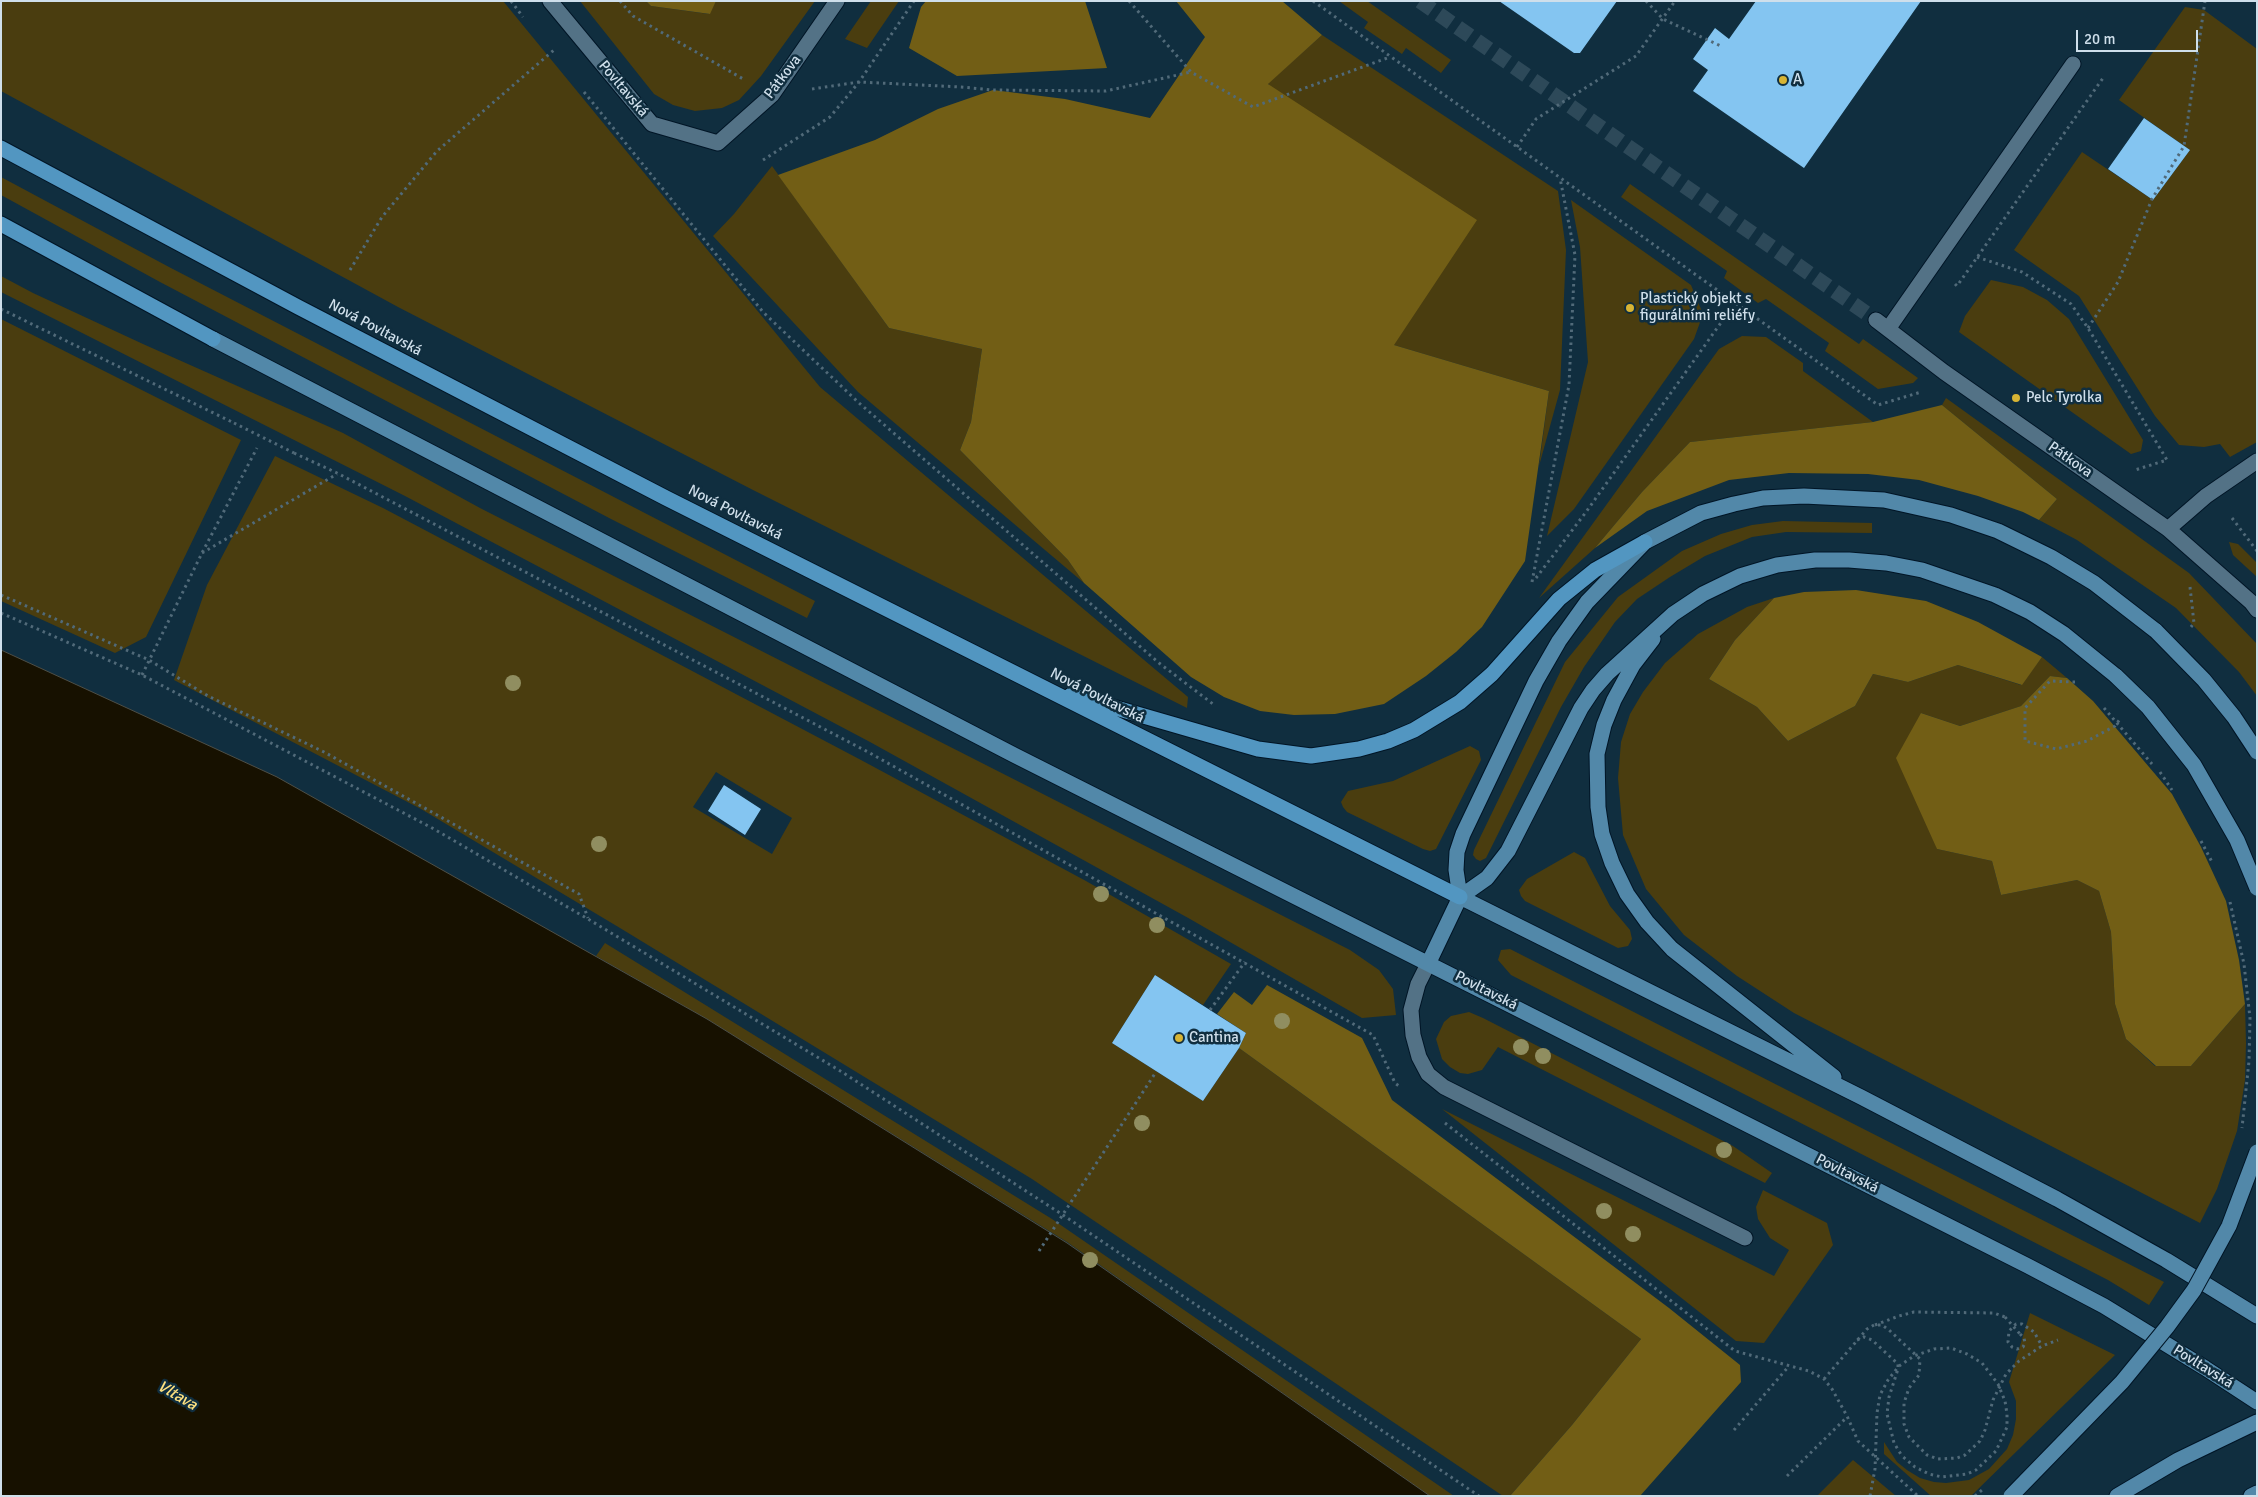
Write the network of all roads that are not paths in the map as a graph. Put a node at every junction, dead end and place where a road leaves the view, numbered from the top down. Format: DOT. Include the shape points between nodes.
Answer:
graph roads {
  1 [pos="550,1"];
  2 [pos="838,1"];
  3 [pos="2073,64"];
  4 [pos="718,144"];
  5 [pos="1,148"];
  6 [pos="1,224"];
  7 [pos="213,339"];
  8 [pos="2257,461"];
  9 [pos="2168,529"];
  10 [pos="1645,542"];
  11 [pos="2257,610"];
  12 [pos="1673,614"];
  13 [pos="1034,684"];
  14 [pos="2257,752"];
  15 [pos="2257,888"];
  16 [pos="1460,897"];
  17 [pos="1429,962"];
  18 [pos="1861,1097"];
  19 [pos="2257,1152"];
  20 [pos="1745,1238"];
  21 [pos="2257,1316"];
  22 [pos="2257,1402"];
  23 [pos="2257,1422"];
  24 [pos="2257,1493"];
  25 [pos="2011,1496"];
  26 [pos="2117,1496"];
  27 [pos="2251,1496"];
  1 -- 4 [label="street, Povltavská" via="652,124"];
  2 -- 4 [label="street, Pátkova" via="772,95"];
  3 -- 9 [label="street, Pátkova" via="1882,325"];
  5 -- 13 [label="highway, Nová Povltavská" via="466,395"];
  6 -- 7 [label="highway"];
  7 -- 17 [label="main road" via="1031,763"];
  8 -- 9 [label="street" via="2206,496"];
  9 -- 11 [label="street, Pátkova"];
  10 -- 13 [label="highway" via="1595,570 1559,599 1492,674 1460,702 1414,730 1359,749 1311,756 1258,749"];
  10 -- 14 [label="main road, bridge" via="1701,513 1763,498 1804,496 1884,500 1952,514 2051,557 2094,583 2156,631 2204,680"];
  10 -- 16 [label="main road" via="1587,602 1536,681 1463,834 1456,870"];
  12 -- 15 [label="main road, bridge" via="1703,594 1740,576 1777,565 1815,560 1886,563 1955,580 1994,595 2030,612 2064,634 2148,707 2194,765 2237,840"];
  12 -- 16 [label="main road" via="1592,690 1508,852 1487,878"];
  12 -- 18 [label="main road" via="1634,665 1604,725 1597,754 1597,798 1602,834 1612,863 1627,894 1672,949"];
  13 -- 16 [label="highway, Nová Povltavská"];
  16 -- 17 [label="main road"];
  16 -- 18 [label="main road"];
  17 -- 20 [label="street" via="1418,984 1411,1010 1419,1057 1428,1074 1444,1086"];
  17 -- 22 [label="main road, Povltavská" via="2045,1275 2206,1368"];
  18 -- 21 [label="main road" via="2057,1199"];
  19 -- 25 [label="main road, bridge" via="2229,1226 2194,1290 2122,1382"];
  23 -- 26 [label="main road" via="2178,1460"];
  24 -- 27 [label="main road"];
}
